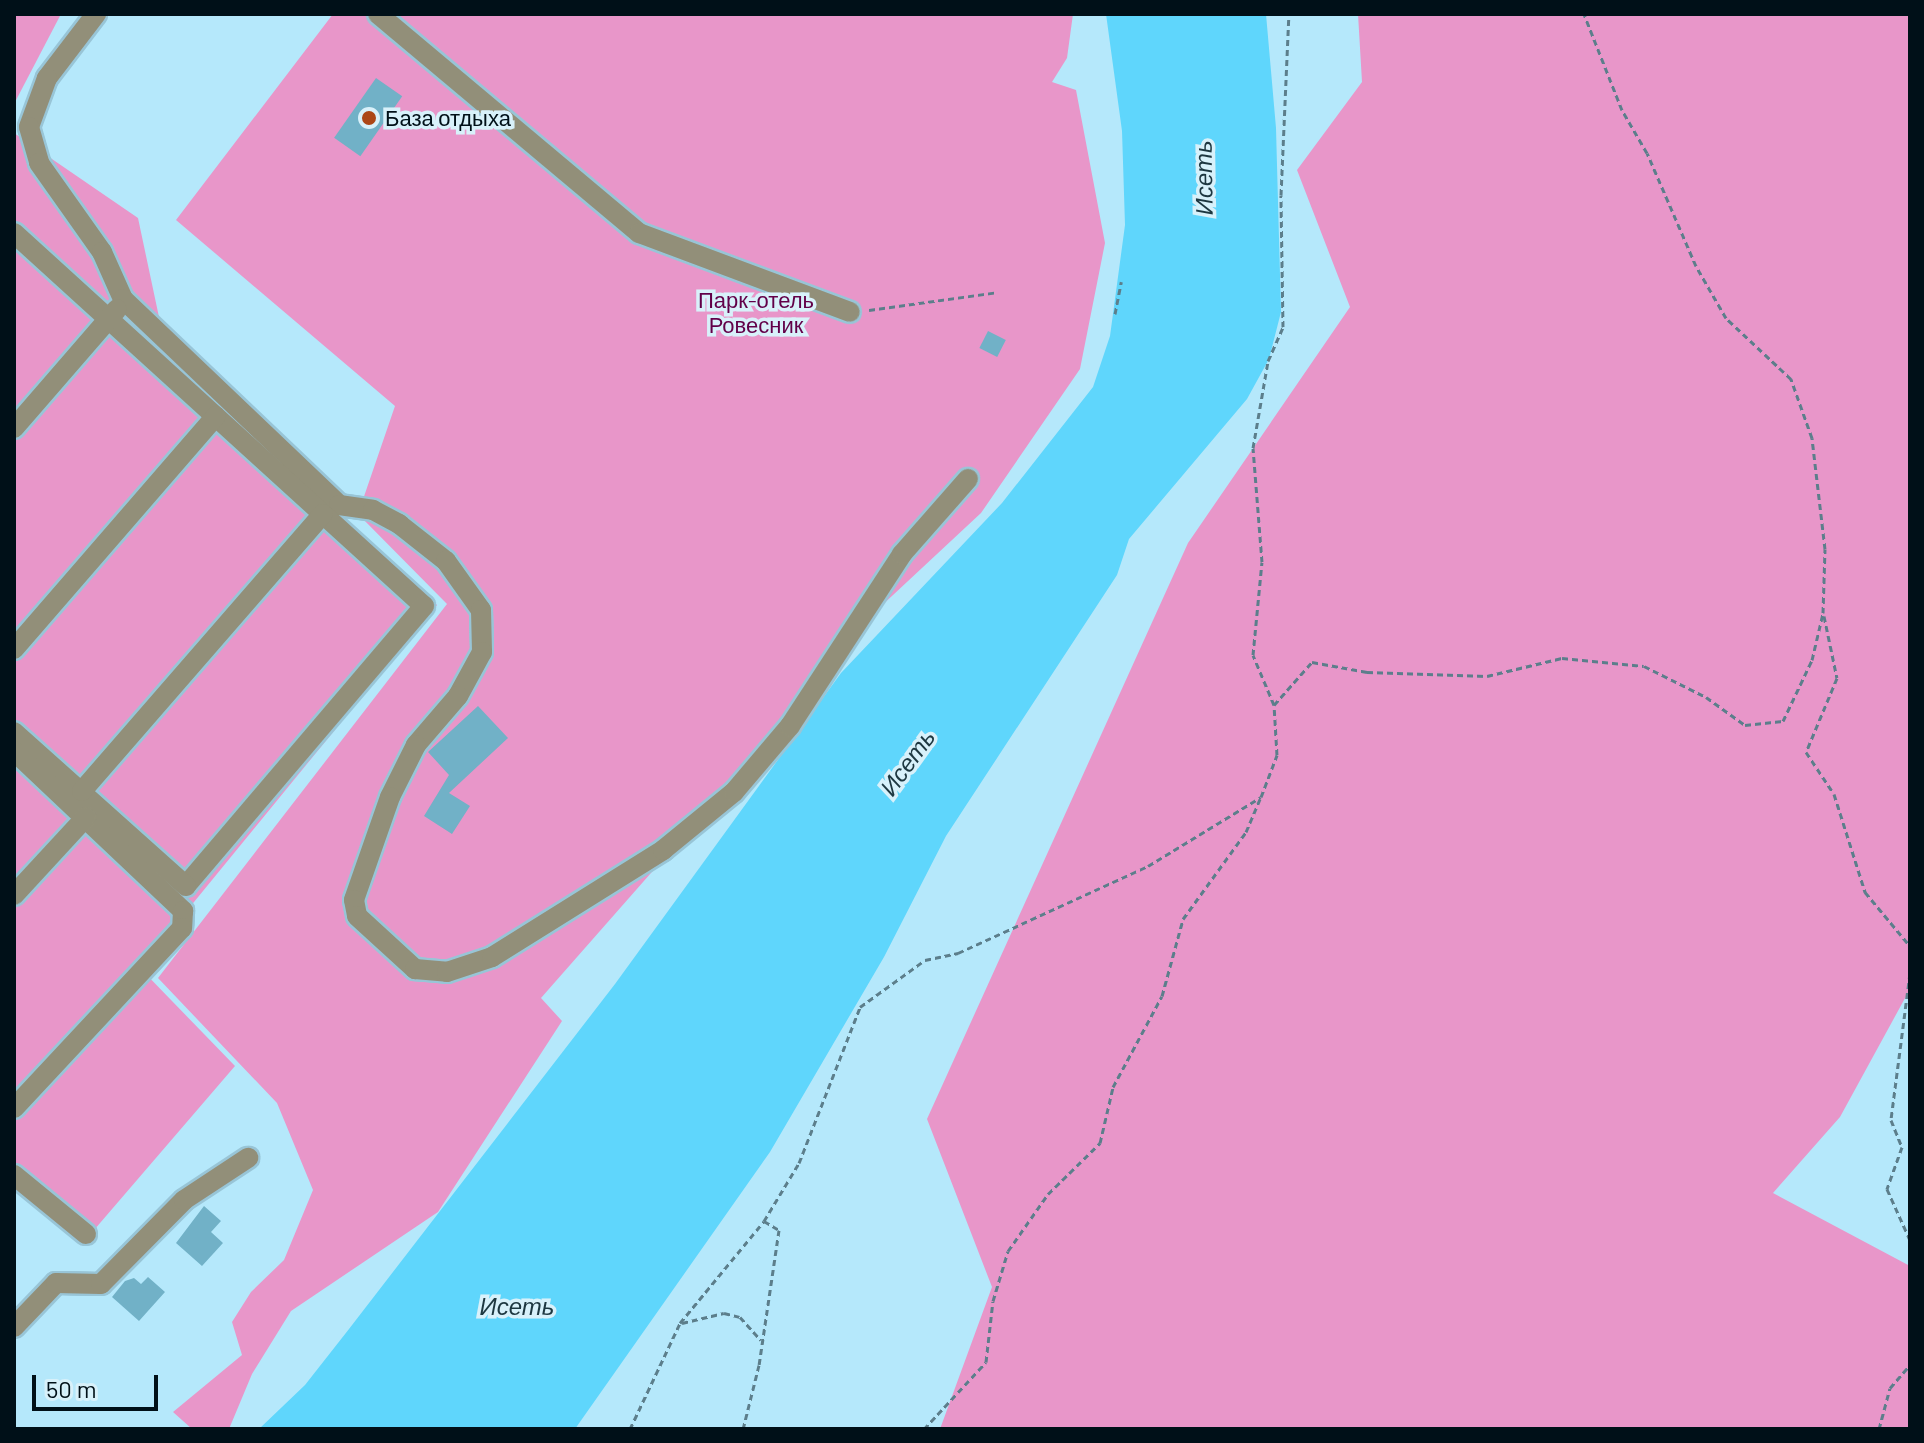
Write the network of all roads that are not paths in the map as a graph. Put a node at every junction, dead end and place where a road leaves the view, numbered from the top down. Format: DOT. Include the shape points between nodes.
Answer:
graph roads {
  1 [pos="96,14"];
  2 [pos="378,14"];
  3 [pos="22,138"];
  4 [pos="14,233"];
  5 [pos="123,299"];
  6 [pos="850,312"];
  7 [pos="109,318"];
  8 [pos="216,416"];
  9 [pos="14,428"];
  10 [pos="968,479"];
  11 [pos="323,514"];
  12 [pos="14,649"];
  13 [pos="14,732"];
  14 [pos="14,751"];
  15 [pos="82,791"];
  16 [pos="86,817"];
  17 [pos="14,895"];
  18 [pos="14,1108"];
  19 [pos="248,1158"];
  20 [pos="14,1175"];
  21 [pos="86,1234"];
  22 [pos="14,1327"];
  1 -- 3 [label="street" via="47,78"];
  2 -- 6 [label="street" via="639,233"];
  3 -- 5 [label="street" via="102,252"];
  4 -- 7 [label="street"];
  5 -- 7 [label="street"];
  5 -- 10 [label="street" via="339,505 373,510 446,561 481,610 482,652 458,696 416,745 390,797 354,900 357,916 415,969 447,972 492,957 663,850 734,792 790,726 902,554"];
  7 -- 8 [label="street"];
  7 -- 9 [label="street"];
  8 -- 11 [label="street"];
  8 -- 12 [label="street"];
  11 -- 15 [label="street"];
  11 -- 15 [label="street" via="424,606 200,872 186,886"];
  13 -- 15 [label="street"];
  14 -- 16 [label="street"];
  16 -- 17 [label="street"];
  16 -- 18 [label="street" via="183,911 182,928"];
  19 -- 22 [label="street" via="192,1192 101,1284 56,1283"];
  20 -- 21 [label="street"];
}
